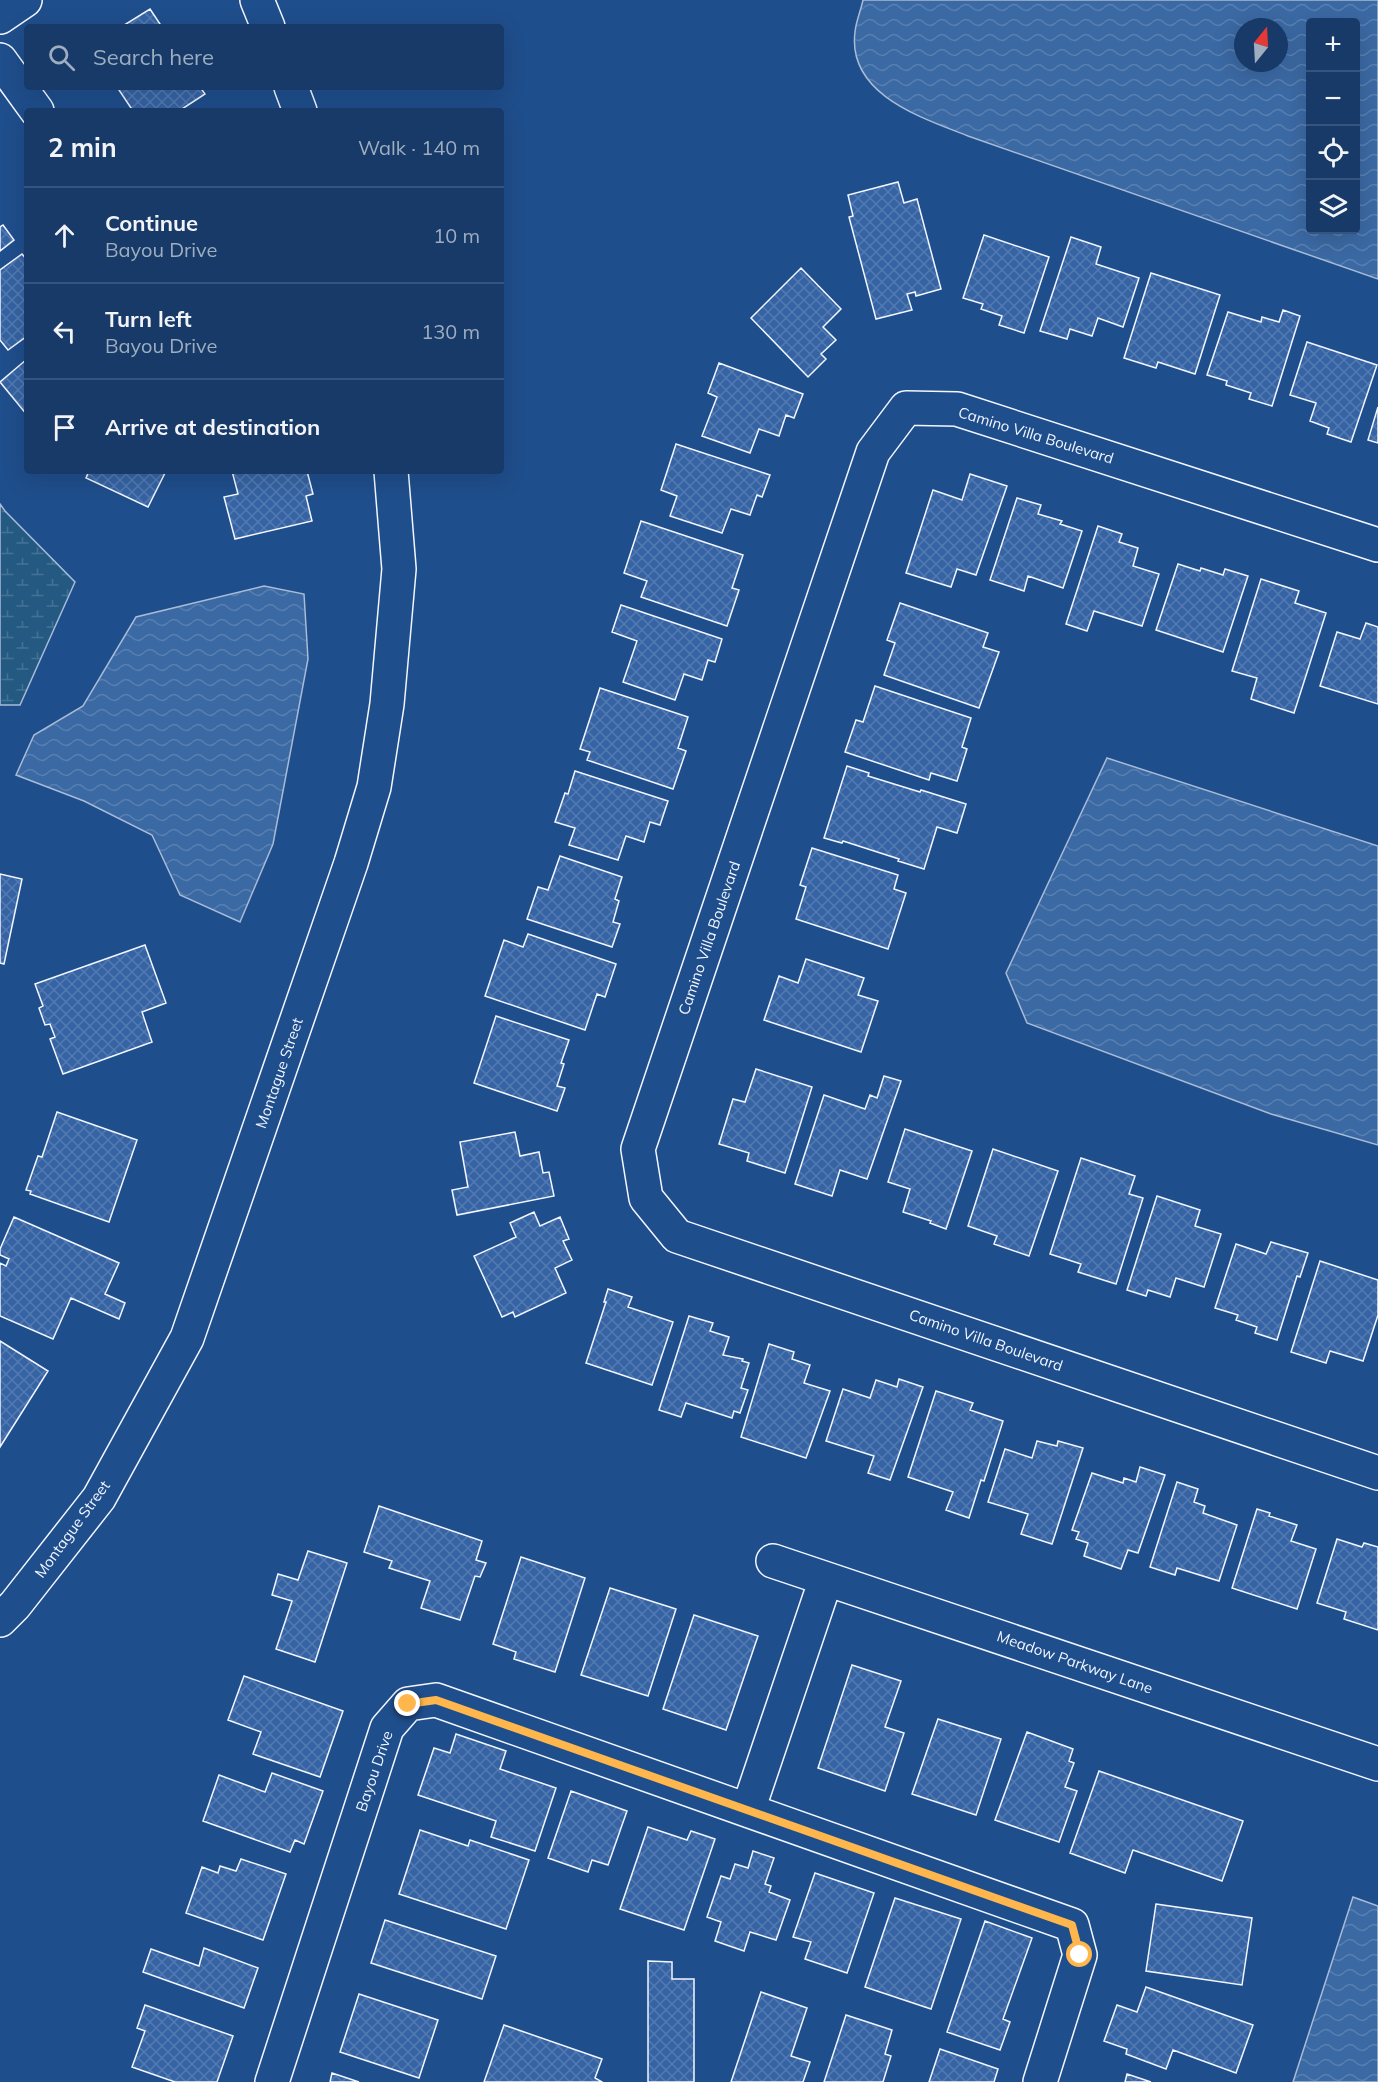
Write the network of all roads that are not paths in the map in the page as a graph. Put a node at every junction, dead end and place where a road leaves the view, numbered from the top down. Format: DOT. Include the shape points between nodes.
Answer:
graph roads {
  1 [pos="25,0"];
  2 [pos="257,0"];
  3 [pos="0,17"];
  4 [pos="267,24"];
  5 [pos="0,60"];
  6 [pos="292,90"];
  7 [pos="35,108"];
  8 [pos="299,108"];
  9 [pos="391,474"];
  10 [pos="1378,545"];
  11 [pos="1378,1473"];
  12 [pos="773,1561"];
  13 [pos="826,1579"];
  14 [pos="0,1620"];
  15 [pos="1378,1764"];
  16 [pos="748,1810"];
  17 [pos="272,2082"];
  18 [pos="1040,2082"];
  1 -- 3 [label="street"];
  2 -- 4 [label="street"];
  5 -- 7 [label="street"];
  6 -- 8 [label="street"];
  9 -- 14 [label="street, Montague Street" via="399,569 387,704 374,787 351,863 187,1338 99,1498"];
  10 -- 11 [label="street, Camino Villa Boulevard" via="957,409 906,408 873,452 638,1149 646,1198 676,1236"];
  12 -- 13 [label="street, Meadow Parkway Lane"];
  13 -- 15 [label="street, Meadow Parkway Lane"];
  13 -- 16 [label="street"];
  16 -- 17 [label="street, Bayou Drive" via="436,1700 408,1704 387,1728"];
  16 -- 18 [label="street, Bayou Drive" via="1072,1925 1080,1955"];
}
